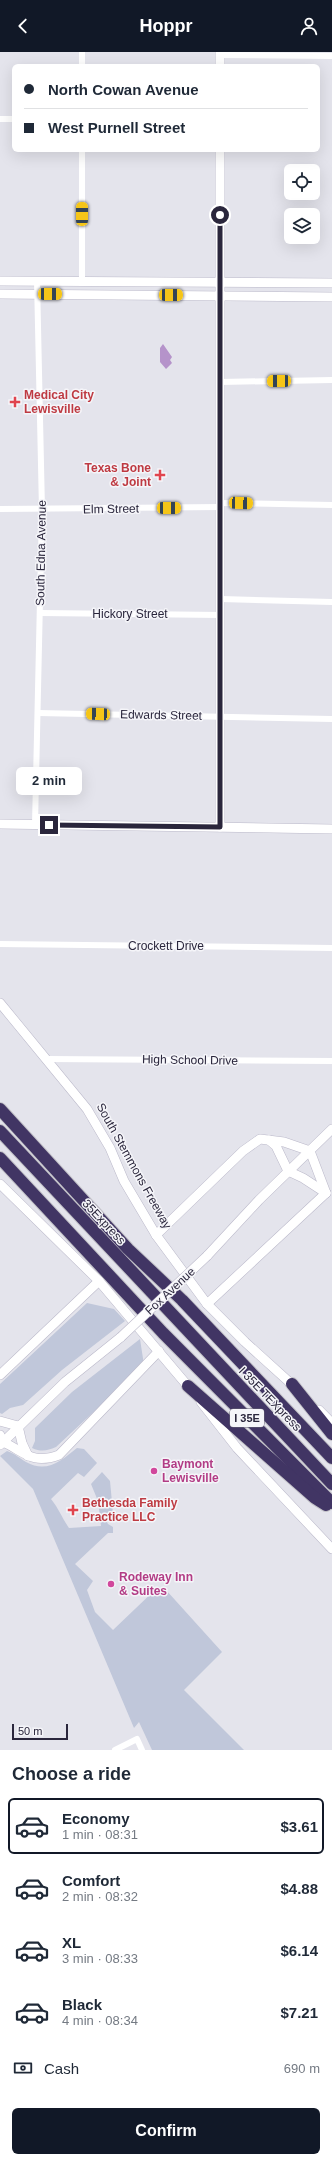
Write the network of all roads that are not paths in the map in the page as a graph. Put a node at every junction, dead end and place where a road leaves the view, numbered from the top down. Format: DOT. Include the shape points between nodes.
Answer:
graph roads {
  1 [pos="82,52"];
  2 [pos="220,53"];
  3 [pos="332,56"];
  4 [pos="82,64"];
  5 [pos="220,64"];
  6 [pos="0,119"];
  7 [pos="12,119"];
  8 [pos="82,152"];
  9 [pos="220,152"];
  10 [pos="0,280"];
  11 [pos="37,280"];
  12 [pos="82,281"];
  13 [pos="220,282"];
  14 [pos="332,283"];
  15 [pos="0,294"];
  16 [pos="37,294"];
  17 [pos="220,296"];
  18 [pos="332,297"];
  19 [pos="332,380"];
  20 [pos="220,382"];
  21 [pos="221,505"];
  22 [pos="332,506"];
  23 [pos="0,510"];
  24 [pos="42,510"];
  25 [pos="221,600"];
  26 [pos="332,602"];
  27 [pos="40,613"];
  28 [pos="221,615"];
  29 [pos="38,713"];
  30 [pos="220,716"];
  31 [pos="332,719"];
  32 [pos="0,824"];
  33 [pos="35,825"];
  34 [pos="220,827"];
  35 [pos="332,829"];
  36 [pos="0,944"];
  37 [pos="332,948"];
  38 [pos="0,1002"];
  39 [pos="48,1059"];
  40 [pos="332,1061"];
  41 [pos="0,1109"];
  42 [pos="332,1129"];
  43 [pos="0,1131"];
  44 [pos="269,1140"];
  45 [pos="310,1151"];
  46 [pos="0,1158"];
  47 [pos="288,1171"];
  48 [pos="0,1184"];
  49 [pos="329,1194"];
  50 [pos="156,1235"];
  51 [pos="99,1281"];
  52 [pos="207,1304"];
  53 [pos="188,1333"];
  54 [pos="159,1351"];
  55 [pos="0,1375"];
  56 [pos="292,1384"];
  57 [pos="188,1386"];
  58 [pos="0,1421"];
  59 [pos="332,1423"];
  60 [pos="18,1426"];
  61 [pos="332,1434"];
  62 [pos="1,1440"];
  63 [pos="29,1458"];
  64 [pos="332,1458"];
  65 [pos="332,1484"];
  66 [pos="332,1503"];
  67 [pos="332,1509"];
  68 [pos="332,1549"];
  69 [pos="115,1750"];
  70 [pos="142,1750"];
  1 -- 4 [label="street"];
  2 -- 3 [label="street"];
  2 -- 5 [label="main road"];
  6 -- 7 [label="street"];
  8 -- 12 [label="street"];
  9 -- 13 [label="main road"];
  10 -- 11 [label="main road"];
  11 -- 12 [label="main road"];
  11 -- 16 [label="street, South Edna Avenue"];
  12 -- 13 [label="main road"];
  13 -- 14 [label="main road"];
  13 -- 17 [label="main road"];
  15 -- 16 [label="main road"];
  16 -- 17 [label="main road"];
  16 -- 24 [label="street, South Edna Avenue"];
  17 -- 18 [label="main road"];
  17 -- 20 [label="main road"];
  19 -- 20 [label="street"];
  20 -- 21 [label="main road"];
  21 -- 22 [label="street, Elm Street"];
  21 -- 24 [label="street, Elm Street"];
  21 -- 25 [label="main road"];
  23 -- 24 [label="street, Elm Street"];
  24 -- 27 [label="street, South Edna Avenue"];
  25 -- 26 [label="street"];
  25 -- 28 [label="main road"];
  27 -- 28 [label="street, Hickory Street"];
  27 -- 29 [label="street, South Edna Avenue"];
  28 -- 30 [label="main road"];
  29 -- 30 [label="street, Edwards Street"];
  29 -- 33 [label="street, South Edna Avenue"];
  30 -- 31 [label="street, Edwards Street"];
  30 -- 34 [label="main road"];
  32 -- 33 [label="main road"];
  33 -- 34 [label="main road"];
  34 -- 35 [label="main road"];
  36 -- 37 [label="street, Crockett Drive"];
  38 -- 39 [label="main road, South Stemmons Freeway"];
  39 -- 40 [label="street, High School Drive"];
  39 -- 50 [label="main road, South Stemmons Freeway" via="88,1109 110,1148 124,1181"];
  41 -- 64 [label="highway, I 35E" via="128,1249 182,1300"];
  42 -- 45 [label="main road, Fox Avenue"];
  43 -- 53 [label="highway, 35Express"];
  44 -- 45 [label="main road"];
  44 -- 47 [label="main road" via="276,1146"];
  44 -- 50 [label="main road" via="260,1139 243,1151"];
  45 -- 47 [label="main road, Fox Avenue"];
  45 -- 49 [label="main road"];
  46 -- 66 [label="highway, I 35E" via="163,1333"];
  47 -- 49 [label="main road"];
  47 -- 60 [label="main road, Fox Avenue, bridge" via="207,1256 120,1337 64,1382"];
  48 -- 51 [label="main road"];
  49 -- 52 [label="main road"];
  50 -- 52 [label="main road, South Stemmons Freeway"];
  51 -- 54 [label="main road"];
  51 -- 55 [label="main road"];
  52 -- 56 [label="main road, South Stemmons Freeway"];
  53 -- 65 [label="highway, I 35E TEXpress"];
  54 -- 57 [label="main road"];
  54 -- 63 [label="main road" via="59,1456 46,1459"];
  56 -- 59 [label="main road, South Stemmons Freeway"];
  56 -- 61 [label="highway"];
  57 -- 67 [label="highway" via="316,1498"];
  57 -- 68 [label="main road" via="237,1448"];
  58 -- 60 [label="main road"];
  60 -- 62 [label="main road, Fox Avenue"];
  60 -- 63 [label="main road"];
  62 -- 63 [label="main road"];
  69 -- 70 [label="street" via="137,1739"];
}
